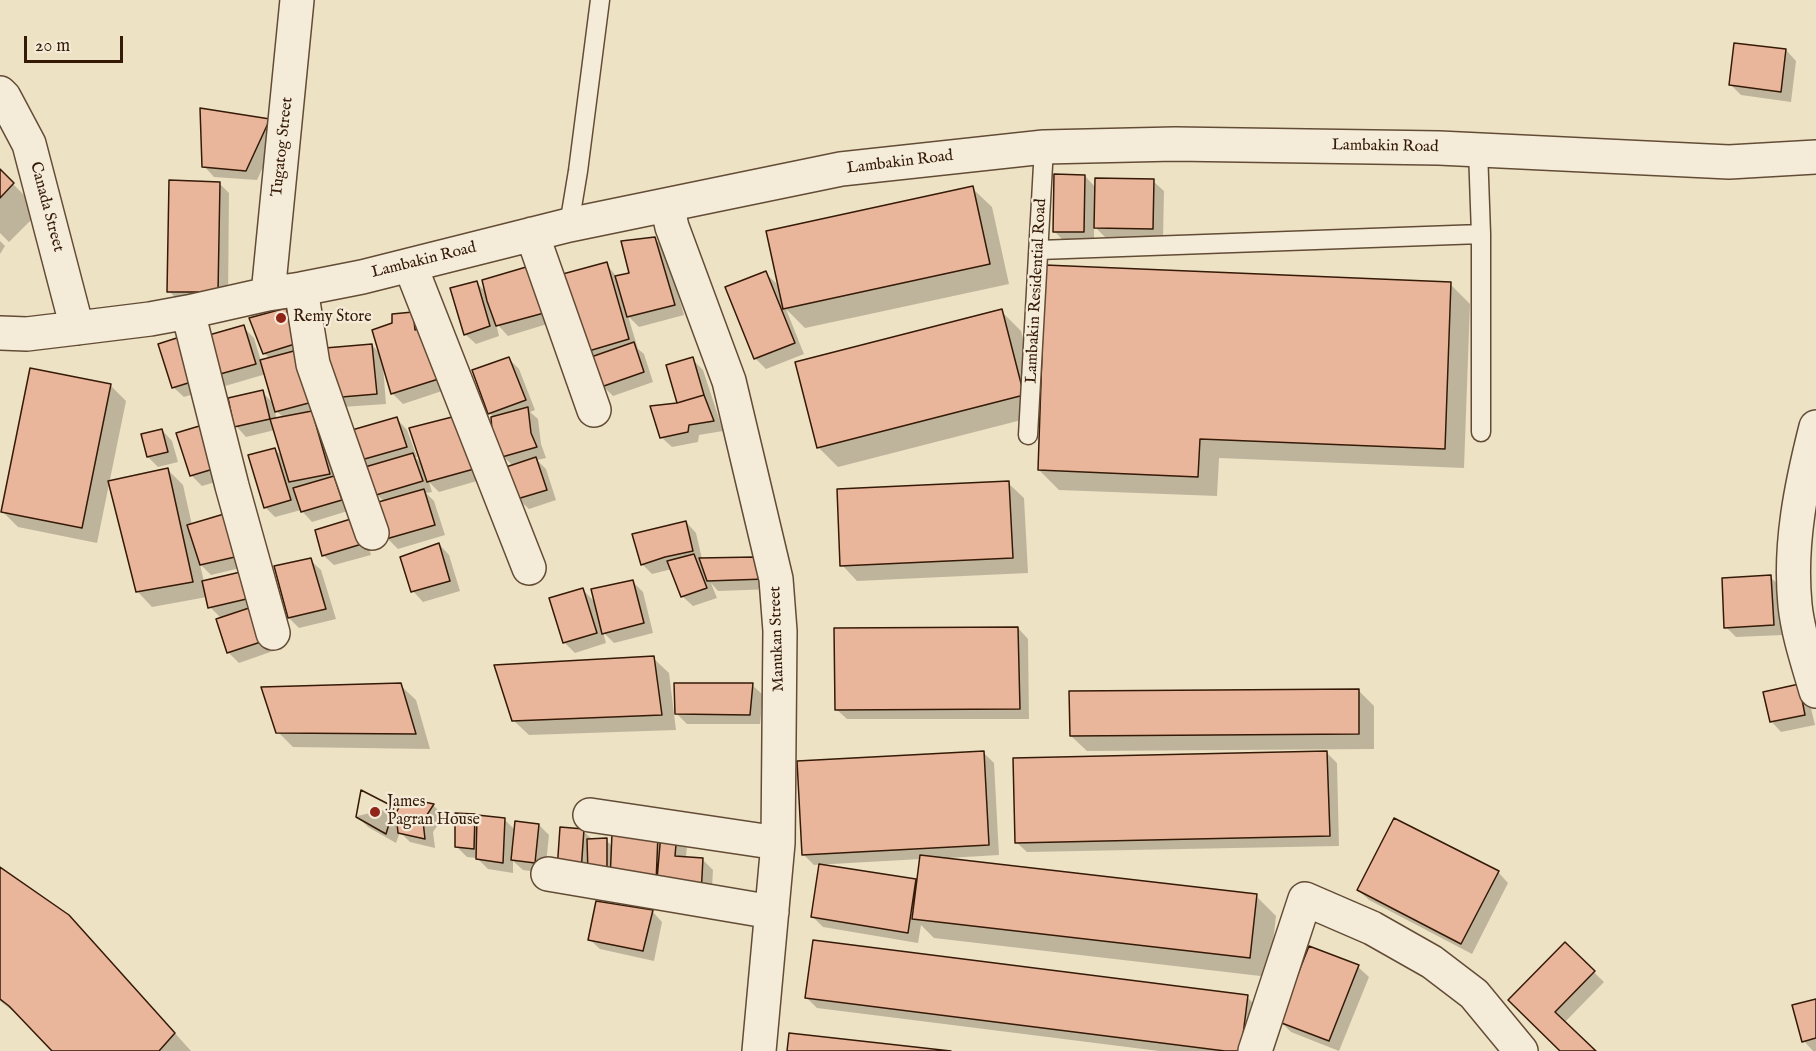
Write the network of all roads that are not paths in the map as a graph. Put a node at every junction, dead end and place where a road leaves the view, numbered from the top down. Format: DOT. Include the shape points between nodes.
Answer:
graph roads {
  1 [pos="297,0"];
  2 [pos="600,0"];
  3 [pos="0,93"];
  4 [pos="1044,147"];
  5 [pos="1478,150"];
  6 [pos="1816,157"];
  7 [pos="667,205"];
  8 [pos="569,225"];
  9 [pos="532,234"];
  10 [pos="1481,234"];
  11 [pos="1039,250"];
  12 [pos="410,265"];
  13 [pos="302,289"];
  14 [pos="268,294"];
  15 [pos="188,312"];
  16 [pos="77,328"];
  17 [pos="0,333"];
  18 [pos="594,410"];
  19 [pos="1816,427"];
  20 [pos="1481,432"];
  21 [pos="1028,435"];
  22 [pos="1811,471"];
  23 [pos="372,534"];
  24 [pos="529,568"];
  25 [pos="273,633"];
  26 [pos="1816,691"];
  27 [pos="590,815"];
  28 [pos="778,843"];
  29 [pos="548,874"];
  30 [pos="772,912"];
  31 [pos="759,1051"];
  32 [pos="1255,1051"];
  33 [pos="1521,1051"];
  1 -- 14 [label="street, Tugatog Street"];
  2 -- 8 [label="lane"];
  3 -- 16 [label="street, Canada Street" via="29,144"];
  4 -- 5 [label="street, Lambakin Road" via="1175,144"];
  4 -- 7 [label="street, Lambakin Road" via="841,169"];
  4 -- 11 [label="lane, Lambakin Residential Road"];
  5 -- 6 [label="street, Lambakin Road" via="1729,162"];
  5 -- 10 [label="lane"];
  7 -- 8 [label="street, Lambakin Road"];
  7 -- 28 [label="street, Manukan Street" via="729,381 776,579 780,631"];
  8 -- 9 [label="street, Lambakin Road"];
  9 -- 12 [label="street, Lambakin Road"];
  9 -- 18 [label="street"];
  10 -- 11 [label="lane"];
  10 -- 20 [label="lane"];
  11 -- 21 [label="lane, Lambakin Residential Road"];
  12 -- 13 [label="street, Lambakin Road"];
  12 -- 24 [label="street"];
  13 -- 14 [label="street, Lambakin Road"];
  13 -- 23 [label="street" via="313,364"];
  14 -- 15 [label="street, Lambakin Road"];
  15 -- 16 [label="street, Lambakin Road"];
  15 -- 25 [label="street"];
  16 -- 17 [label="street, Lambakin Road"];
  19 -- 22 [label="street"];
  22 -- 26 [label="street" via="1794,542 1795,606"];
  27 -- 28 [label="street"];
  28 -- 30 [label="street, Manukan Street"];
  29 -- 30 [label="street"];
  30 -- 31 [label="street, Manukan Street"];
  32 -- 33 [label="street" via="1305,899 1372,928 1432,962 1474,994"];
}
